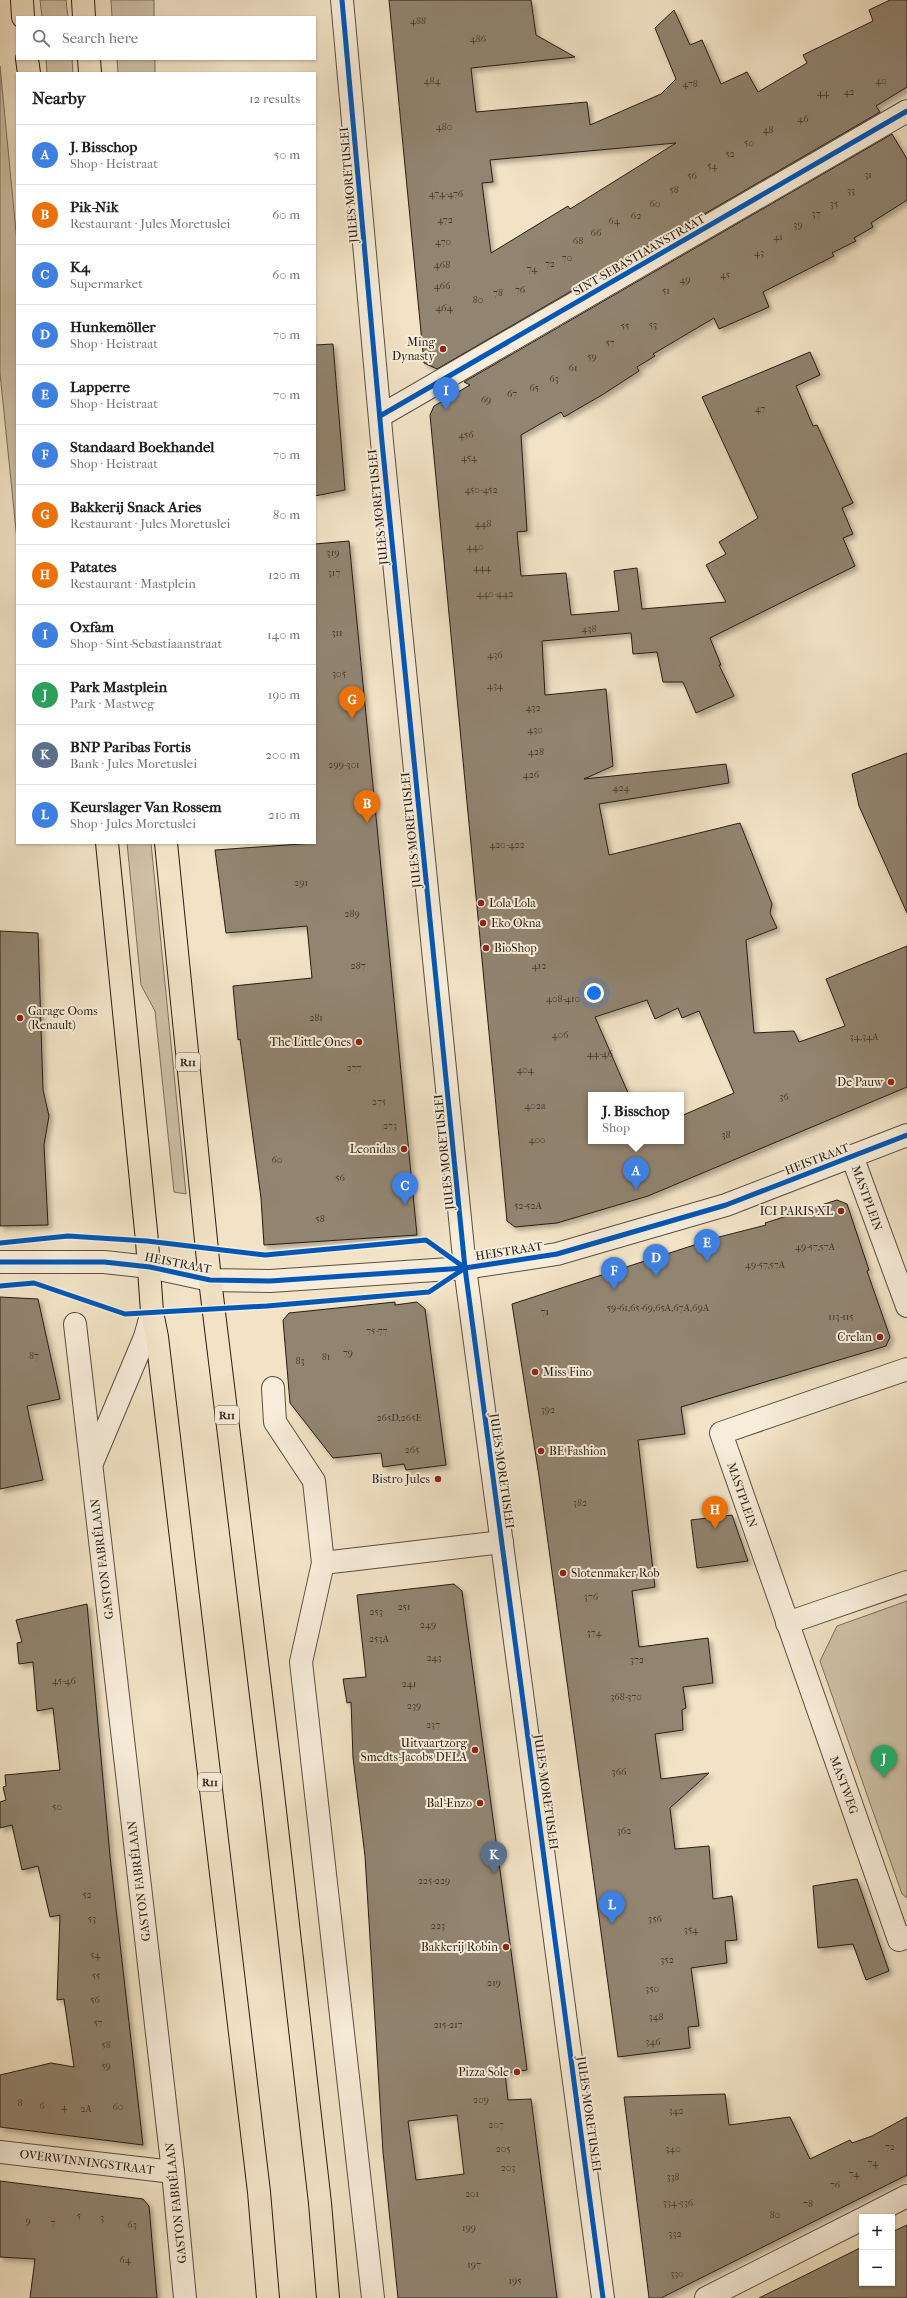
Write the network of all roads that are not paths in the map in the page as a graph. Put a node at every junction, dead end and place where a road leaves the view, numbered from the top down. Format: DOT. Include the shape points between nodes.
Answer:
graph roads {
  1 [pos="22,0"];
  2 [pos="83,0"];
  3 [pos="342,0"];
  4 [pos="23,16"];
  5 [pos="84,16"];
  6 [pos="28,60"];
  7 [pos="89,60"];
  8 [pos="29,72"];
  9 [pos="90,72"];
  10 [pos="907,111"];
  11 [pos="380,416"];
  12 [pos="107,844"];
  13 [pos="166,844"];
  14 [pos="907,1135"];
  15 [pos="852,1156"];
  16 [pos="0,1262"];
  17 [pos="150,1267"];
  18 [pos="465,1268"];
  19 [pos="210,1280"];
  20 [pos="907,1306"];
  21 [pos="152,1312"];
  22 [pos="75,1324"];
  23 [pos="907,1369"];
  24 [pos="273,1388"];
  25 [pos="91,1464"];
  26 [pos="502,1542"];
  27 [pos="323,1563"];
  28 [pos="907,1582"];
  29 [pos="786,1623"];
  30 [pos="907,1937"];
  31 [pos="0,2152"];
  32 [pos="173,2172"];
  33 [pos="907,2196"];
  34 [pos="872,2214"];
  35 [pos="859,2221"];
  36 [pos="185,2298"];
  37 [pos="268,2298"];
  38 [pos="328,2298"];
  39 [pos="373,2298"];
  40 [pos="603,2298"];
  41 [pos="706,2298"];
  1 -- 4 [label="highway"];
  2 -- 5 [label="highway"];
  3 -- 11 [label="street, JULES MORETUSLEI"];
  6 -- 8 [label="highway"];
  7 -- 9 [label="highway"];
  10 -- 11 [label="street, SINT-SEBASTIAANSTRAAT"];
  11 -- 18 [label="street, JULES MORETUSLEI"];
  12 -- 17 [label="highway, R11"];
  13 -- 19 [label="highway, R11"];
  14 -- 15 [label="street, HEISTRAAT"];
  15 -- 18 [label="street, HEISTRAAT" via="726,1205 606,1240 557,1254"];
  15 -- 20 [label="street, MASTPLEIN"];
  16 -- 17 [label="street, HEISTRAAT" via="104,1262"];
  17 -- 19 [label="street, HEISTRAAT"];
  17 -- 21 [label="highway, R11"];
  18 -- 19 [label="street, HEISTRAAT" via="270,1281"];
  18 -- 26 [label="street, JULES MORETUSLEI"];
  19 -- 38 [label="highway, R11" via="270,1770 320,2203"];
  21 -- 25 [label="street, GASTON FABRÉLAAN" via="145,1337"];
  21 -- 37 [label="highway, R11" via="258,2184"];
  22 -- 25 [label="street, GASTON FABRÉLAAN"];
  23 -- 29 [label="street, MASTPLEIN" via="721,1433"];
  24 -- 27 [label="street" via="275,1422 314,1481"];
  25 -- 32 [label="street, GASTON FABRÉLAAN"];
  26 -- 27 [label="street, JULES MORETUSLEI"];
  26 -- 40 [label="street, JULES MORETUSLEI"];
  27 -- 39 [label="street" via="301,1662"];
  28 -- 29 [label="street"];
  29 -- 30 [label="street, MASTWEG" via="900,1940"];
  31 -- 32 [label="street, OVERWINNINGSTRAAT"];
  32 -- 36 [label="street, GASTON FABRÉLAAN"];
  33 -- 34 [label="street"];
  35 -- 41 [label="street"];
}
